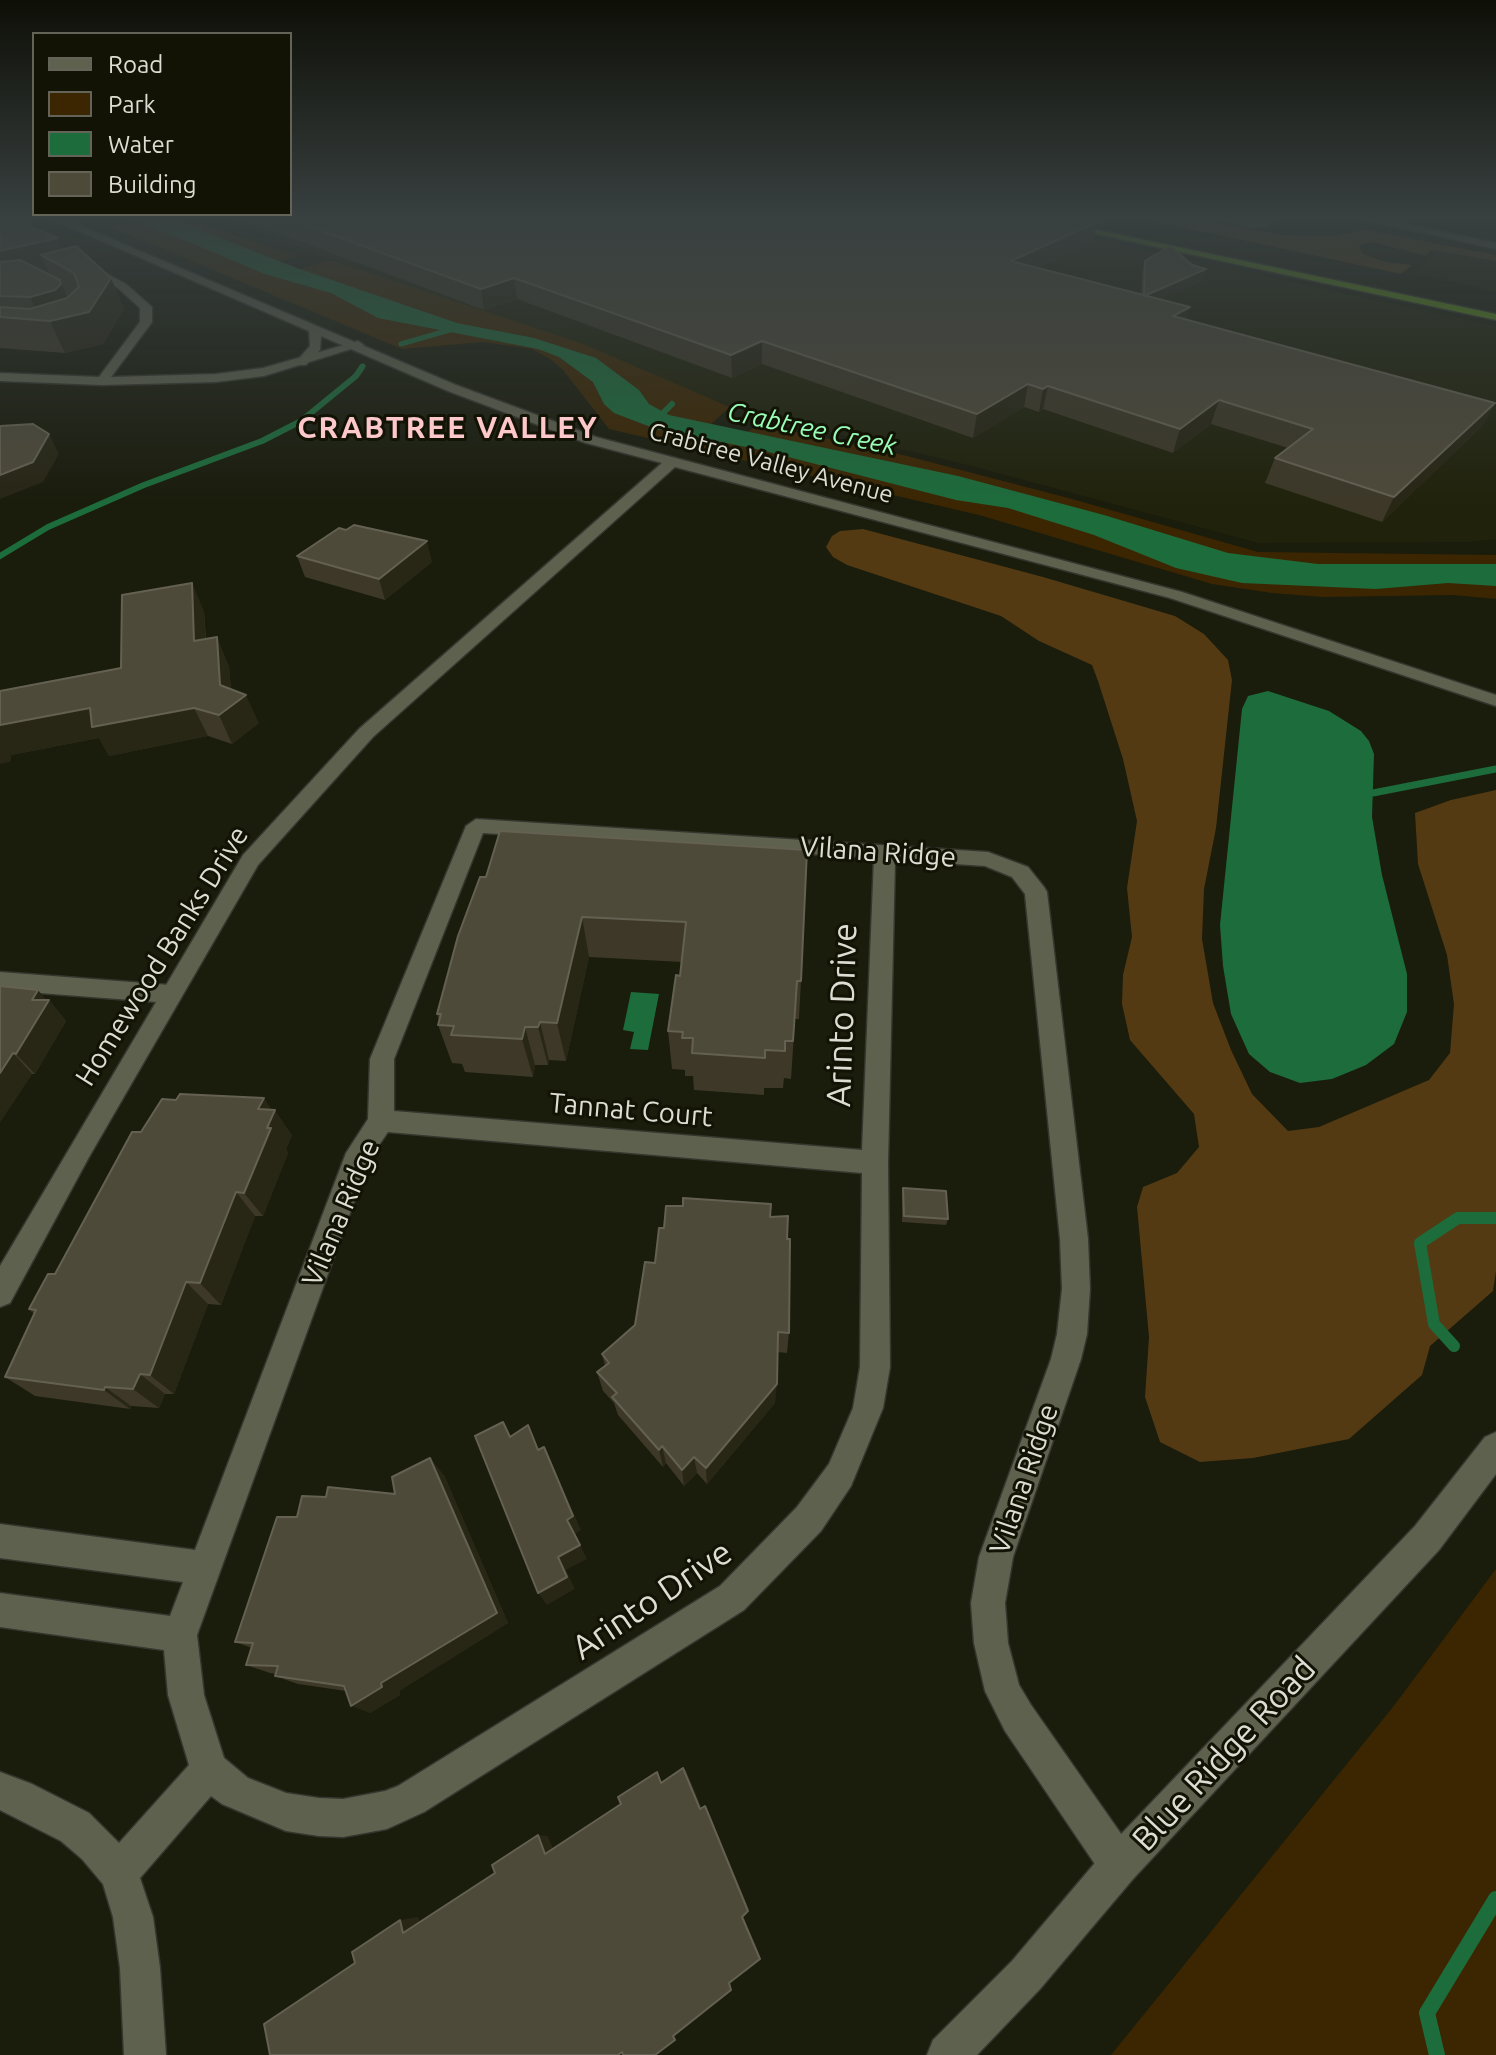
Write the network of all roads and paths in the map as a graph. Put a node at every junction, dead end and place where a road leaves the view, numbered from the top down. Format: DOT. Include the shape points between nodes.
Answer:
graph roads {
  1 [pos="147,314"];
  2 [pos="277,314"];
  3 [pos="315,330"];
  4 [pos="358,345"];
  5 [pos="302,362"];
  6 [pos="0,377"];
  7 [pos="102,381"];
  8 [pos="672,462"];
  9 [pos="1496,701"];
  10 [pos="885,852"];
  11 [pos="0,981"];
  12 [pos="170,994"];
  13 [pos="381,1121"];
  14 [pos="875,1163"];
  15 [pos="0,1293"];
  16 [pos="1496,1448"];
  17 [pos="0,1541"];
  18 [pos="205,1568"];
  19 [pos="0,1610"];
  20 [pos="180,1635"];
  21 [pos="209,1770"];
  22 [pos="0,1791"];
  23 [pos="1119,1865"];
  24 [pos="119,1873"];
  25 [pos="145,2055"];
  26 [pos="948,2055"];
  1 -- 7 [label="street" via="125,354"];
  2 -- 3 [label="street, Crabtree Valley Avenue"];
  3 -- 4 [label="street, Crabtree Valley Avenue"];
  3 -- 5 [label="street" via="316,347"];
  4 -- 5 [label="street"];
  4 -- 8 [label="street, Crabtree Valley Avenue" via="452,388 591,440"];
  5 -- 7 [label="street" via="216,378"];
  6 -- 7 [label="street"];
  8 -- 9 [label="street, Crabtree Valley Avenue" via="1176,595"];
  8 -- 12 [label="street, Homewood Banks Drive" via="358,741 250,860"];
  10 -- 13 [label="street, Vilana Ridge" via="476,826 382,1059"];
  10 -- 14 [label="street, Arinto Drive"];
  10 -- 23 [label="street, Vilana Ridge" via="999,862 1020,872 1036,892 1076,1289 1066,1359 996,1557 989,1628 1003,1691"];
  11 -- 12 [label="street"];
  12 -- 15 [label="street, Homewood Banks Drive"];
  13 -- 14 [label="street, Tannat Court"];
  13 -- 18 [label="street, Vilana Ridge" via="359,1153"];
  14 -- 21 [label="street, Arinto Drive" via="875,1367 868,1408 840,1475 809,1519 732,1598 387,1810 343,1818 286,1812 235,1791"];
  16 -- 23 [label="street, Blue Ridge Road" via="1427,1538"];
  17 -- 18 [label="street"];
  18 -- 20 [label="street, Vilana Ridge"];
  19 -- 20 [label="street"];
  20 -- 21 [label="street" via="186,1695"];
  21 -- 24 [label="street"];
  22 -- 24 [label="street" via="75,1827"];
  23 -- 26 [label="street, Blue Ridge Road" via="1026,1975"];
  24 -- 25 [label="street" via="133,1917"];
}
